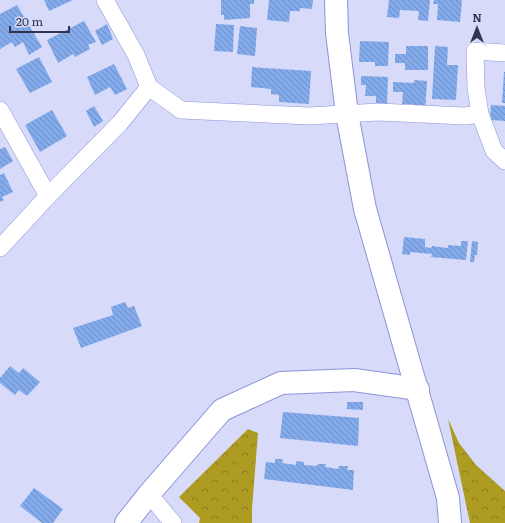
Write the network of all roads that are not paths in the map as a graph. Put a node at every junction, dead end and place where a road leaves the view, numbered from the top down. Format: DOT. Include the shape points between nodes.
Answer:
graph roads {
  1 [pos="105,0"];
  2 [pos="336,0"];
  3 [pos="505,53"];
  4 [pos="150,87"];
  5 [pos="0,110"];
  6 [pos="346,114"];
  7 [pos="480,114"];
  8 [pos="505,161"];
  9 [pos="48,196"];
  10 [pos="0,248"];
  11 [pos="418,389"];
  12 [pos="149,494"];
  13 [pos="126,523"];
  14 [pos="173,523"];
  15 [pos="450,523"];
  1 -- 4 [label="street" via="136,55"];
  2 -- 6 [label="street"];
  3 -- 7 [label="street" via="475,51"];
  4 -- 6 [label="street" via="181,110 309,116"];
  4 -- 9 [label="street" via="120,123"];
  5 -- 9 [label="street"];
  6 -- 7 [label="street"];
  6 -- 11 [label="street" via="365,209"];
  7 -- 8 [label="street" via="494,151"];
  9 -- 10 [label="street"];
  11 -- 12 [label="street" via="354,380 281,383 222,410"];
  11 -- 15 [label="street" via="448,498"];
  12 -- 13 [label="street"];
  12 -- 14 [label="street"];
}
